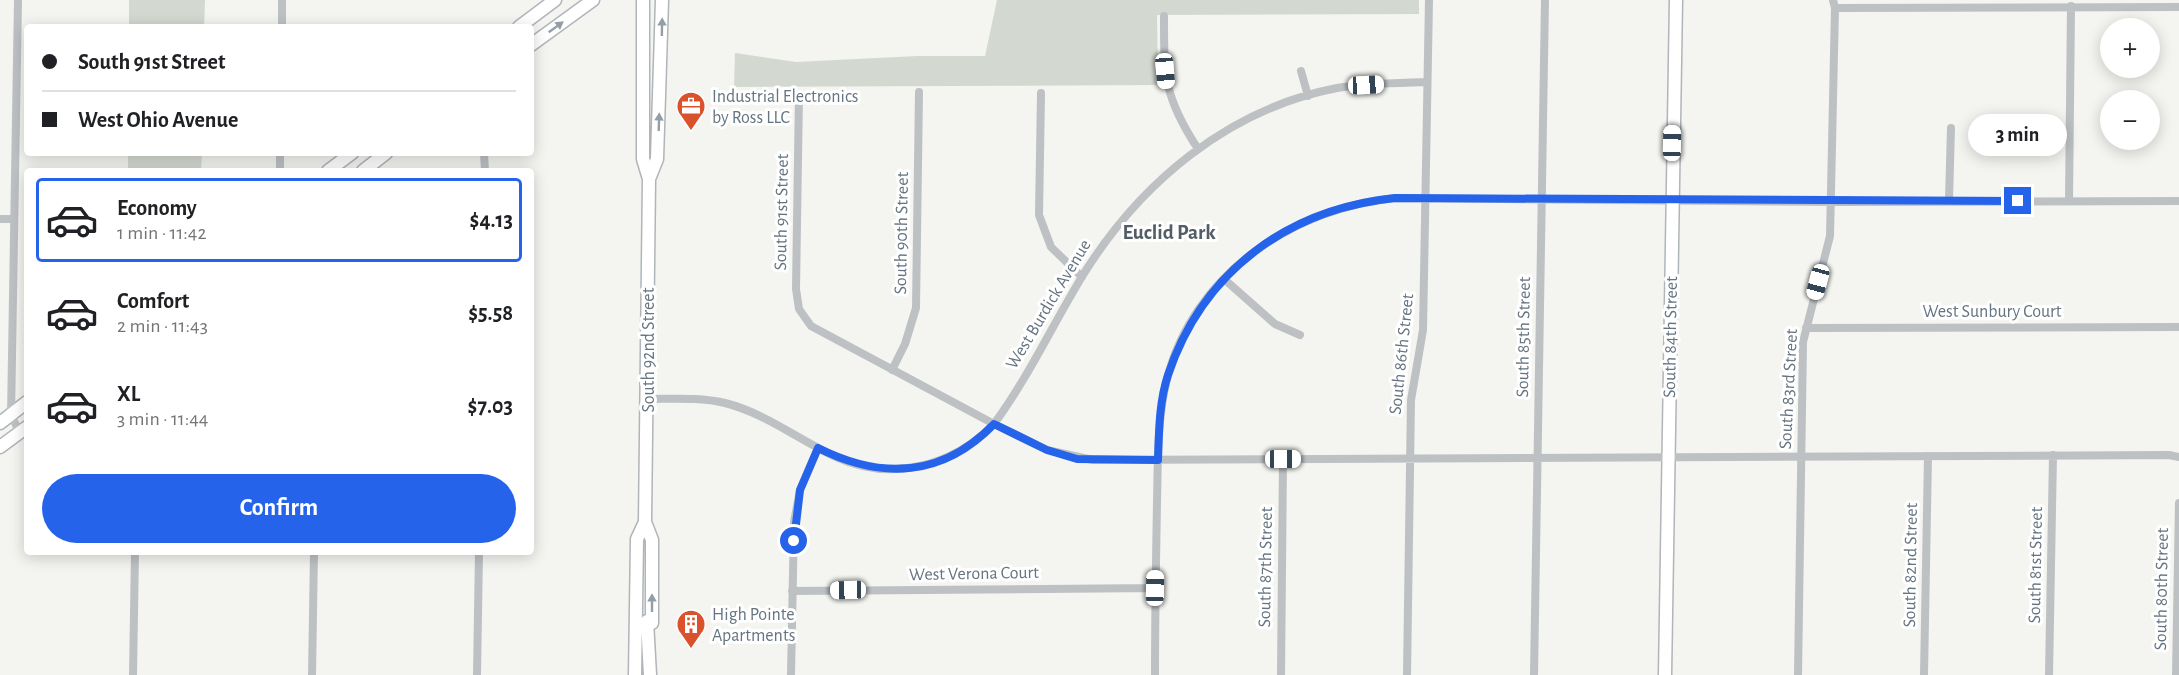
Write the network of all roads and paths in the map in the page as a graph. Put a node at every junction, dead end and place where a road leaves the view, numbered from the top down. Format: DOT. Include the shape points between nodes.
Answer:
graph roads {
  1 [pos="18,0"];
  2 [pos="282,0"];
  3 [pos="555,0"];
  4 [pos="593,0"];
  5 [pos="643,0"];
  6 [pos="662,0"];
  7 [pos="1429,0"];
  8 [pos="1545,0"];
  9 [pos="1676,0"];
  10 [pos="1834,4"];
  11 [pos="2071,6"];
  12 [pos="2179,7"];
  13 [pos="1164,16"];
  14 [pos="282,24"];
  15 [pos="523,24"];
  16 [pos="534,43"];
  17 [pos="1301,71"];
  18 [pos="1428,82"];
  19 [pos="920,92"];
  20 [pos="1041,93"];
  21 [pos="799,94"];
  22 [pos="1308,96"];
  23 [pos="1951,128"];
  24 [pos="1198,148"];
  25 [pos="348,156"];
  26 [pos="382,156"];
  27 [pos="332,168"];
  28 [pos="367,168"];
  29 [pos="649,179"];
  30 [pos="1426,199"];
  31 [pos="1542,200"];
  32 [pos="1949,200"];
  33 [pos="1671,201"];
  34 [pos="2069,201"];
  35 [pos="2179,201"];
  36 [pos="1831,202"];
  37 [pos="0,219"];
  38 [pos="13,219"];
  39 [pos="1082,277"];
  40 [pos="1224,279"];
  41 [pos="2179,327"];
  42 [pos="1806,328"];
  43 [pos="1300,334"];
  44 [pos="892,370"];
  45 [pos="648,399"];
  46 [pos="24,404"];
  47 [pos="11,415"];
  48 [pos="0,423"];
  49 [pos="994,424"];
  50 [pos="23,430"];
  51 [pos="0,447"];
  52 [pos="818,448"];
  53 [pos="2053,455"];
  54 [pos="1538,456"];
  55 [pos="1668,456"];
  56 [pos="1801,456"];
  57 [pos="1928,456"];
  58 [pos="2179,457"];
  59 [pos="1410,458"];
  60 [pos="1283,459"];
  61 [pos="1158,460"];
  62 [pos="2179,503"];
  63 [pos="645,522"];
  64 [pos="135,555"];
  65 [pos="314,555"];
  66 [pos="479,555"];
  67 [pos="1155,588"];
  68 [pos="792,591"];
  69 [pos="133,675"];
  70 [pos="312,675"];
  71 [pos="477,675"];
  72 [pos="635,675"];
  73 [pos="650,675"];
  74 [pos="791,675"];
  75 [pos="1155,675"];
  76 [pos="1281,675"];
  77 [pos="1407,675"];
  78 [pos="1534,675"];
  79 [pos="1665,675"];
  80 [pos="1798,675"];
  81 [pos="1924,675"];
  82 [pos="2049,675"];
  83 [pos="2176,675"];
  1 -- 38 [label="street"];
  2 -- 14 [label="street"];
  3 -- 15 [label="main road"];
  16 -- 4 [label="main road, one-way"];
  5 -- 29 [label="main road, South 92nd Street" via="643,159"];
  29 -- 6 [label="main road, South 92nd Street, one-way" via="657,159"];
  7 -- 18 [label="street, South 86th Street"];
  8 -- 31 [label="street, South 85th Street"];
  9 -- 33 [label="main road, South 84th Street"];
  10 -- 11 [label="street"];
  10 -- 36 [label="street, South 83rd Street"];
  11 -- 12 [label="street"];
  11 -- 34 [label="street"];
  13 -- 24 [label="street" via="1166,86 1180,120"];
  17 -- 22 [label="street"];
  18 -- 22 [label="street, West Burdick Avenue" via="1366,85"];
  18 -- 30 [label="street, South 86th Street"];
  19 -- 44 [label="street, South 90th Street" via="916,308"];
  20 -- 39 [label="street" via="1039,214 1051,247"];
  21 -- 44 [label="street, South 91st Street" via="799,309 811,326"];
  22 -- 24 [label="street, West Burdick Avenue" via="1251,118"];
  23 -- 32 [label="street"];
  24 -- 39 [label="street, West Burdick Avenue" via="1140,198"];
  25 -- 27 [label="main road"];
  26 -- 28 [label="main road"];
  29 -- 45 [label="main road, South 92nd Street"];
  30 -- 31 [label="street"];
  30 -- 40 [label="street" via="1370,201 1324,214 1276,235"];
  30 -- 59 [label="street, South 86th Street" via="1424,330 1411,400"];
  31 -- 33 [label="street"];
  31 -- 54 [label="street, South 85th Street"];
  32 -- 34 [label="street"];
  32 -- 36 [label="street"];
  33 -- 36 [label="street"];
  33 -- 55 [label="main road, South 84th Street"];
  34 -- 35 [label="street"];
  36 -- 42 [label="street, South 83rd Street" via="1830,236"];
  37 -- 38 [label="street"];
  38 -- 47 [label="street"];
  39 -- 49 [label="street, West Burdick Avenue"];
  40 -- 43 [label="street" via="1275,324"];
  40 -- 61 [label="street" via="1188,329 1168,376"];
  41 -- 42 [label="street, West Sunbury Court"];
  42 -- 56 [label="street, South 83rd Street"];
  44 -- 49 [label="street"];
  45 -- 52 [label="street, West Burdick Avenue" via="725,403 754,413"];
  45 -- 63 [label="main road, South 92nd Street"];
  46 -- 47 [label="main road"];
  47 -- 48 [label="main road"];
  47 -- 50 [label="street"];
  49 -- 52 [label="street, West Burdick Avenue" via="952,456 909,470 855,464"];
  49 -- 61 [label="street" via="1047,450 1077,459"];
  50 -- 51 [label="main road"];
  52 -- 68 [label="street" via="800,490 794,522"];
  53 -- 57 [label="street"];
  53 -- 58 [label="street"];
  53 -- 82 [label="street, South 81st Street"];
  54 -- 55 [label="street"];
  54 -- 59 [label="street"];
  54 -- 78 [label="street, South 85th Street"];
  55 -- 56 [label="street"];
  55 -- 79 [label="main road, South 84th Street"];
  56 -- 57 [label="street"];
  56 -- 80 [label="street, South 83rd Street"];
  57 -- 81 [label="street, South 82nd Street"];
  59 -- 60 [label="street"];
  59 -- 77 [label="street, South 86th Street"];
  60 -- 61 [label="street"];
  60 -- 76 [label="street, South 87th Street"];
  61 -- 67 [label="street"];
  62 -- 83 [label="street, South 80th Street"];
  63 -- 72 [label="main road, South 92nd Street" via="637,539"];
  73 -- 63 [label="main road, South 92nd Street, one-way" via="647,621 652,623 652,540"];
  64 -- 69 [label="street"];
  65 -- 70 [label="street"];
  66 -- 71 [label="street"];
  67 -- 68 [label="street, West Verona Court"];
  67 -- 75 [label="street"];
  68 -- 74 [label="street"];
}
